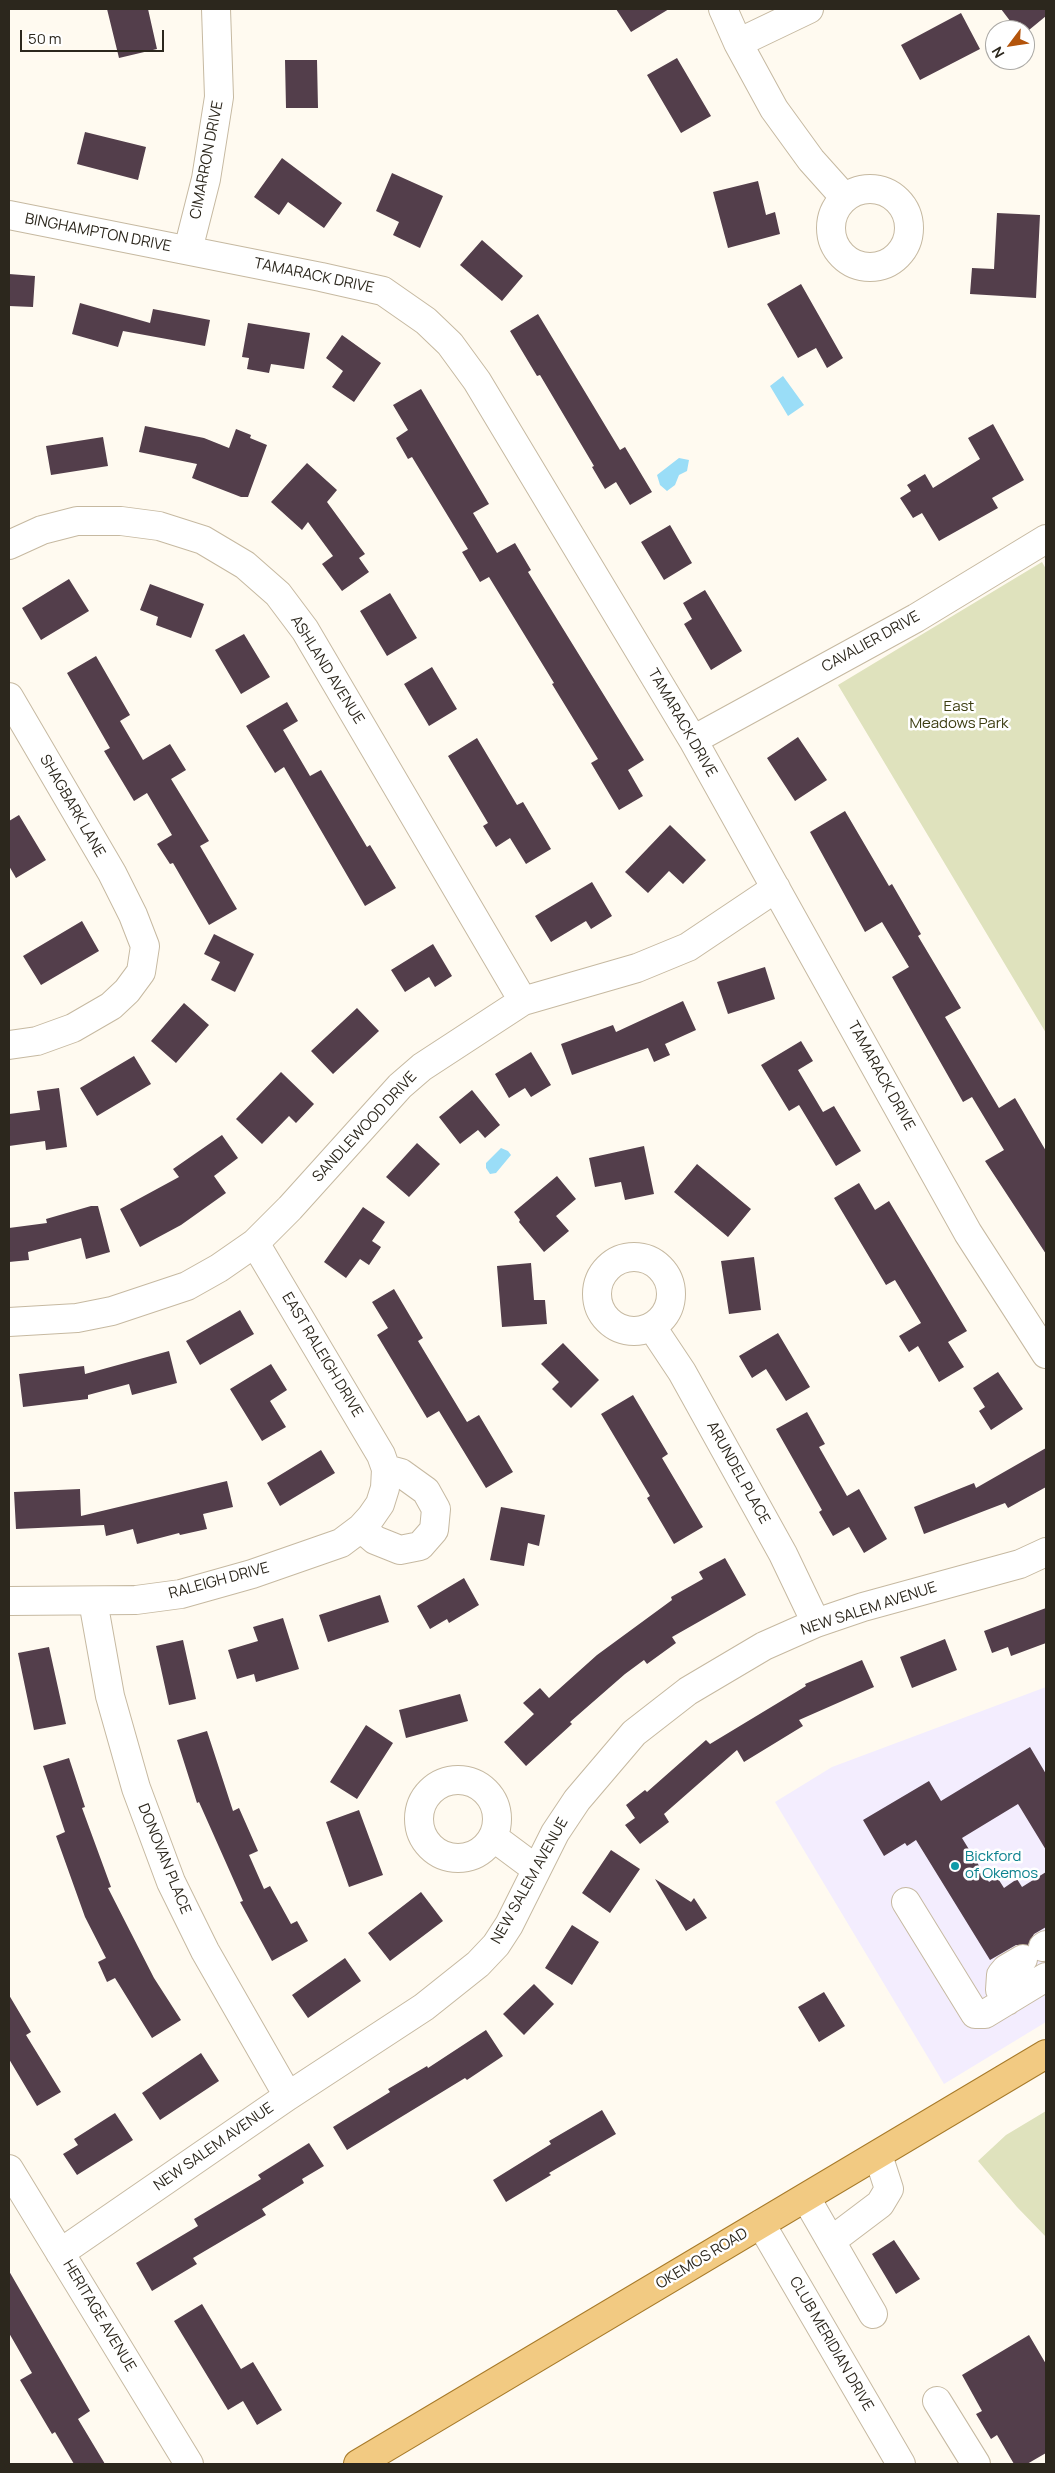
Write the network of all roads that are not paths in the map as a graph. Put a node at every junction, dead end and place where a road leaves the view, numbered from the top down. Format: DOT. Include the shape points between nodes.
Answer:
graph roads {
  1 [pos="216,9"];
  2 [pos="724,9"];
  3 [pos="809,9"];
  4 [pos="738,43"];
  5 [pos="845,198"];
  6 [pos="9,215"];
  7 [pos="188,250"];
  8 [pos="1046,539"];
  9 [pos="9,545"];
  10 [pos="9,698"];
  11 [pos="694,740"];
  12 [pos="776,888"];
  13 [pos="523,1001"];
  14 [pos="9,1044"];
  15 [pos="255,1242"];
  16 [pos="9,1322"];
  17 [pos="652,1327"];
  18 [pos="1046,1354"];
  19 [pos="386,1469"];
  20 [pos="361,1528"];
  21 [pos="1046,1552"];
  22 [pos="9,1601"];
  23 [pos="93,1601"];
  24 [pos="816,1623"];
  25 [pos="493,1837"];
  26 [pos="536,1869"];
  27 [pos="906,1902"];
  28 [pos="1037,1950"];
  29 [pos="1046,1977"];
  30 [pos="1007,2001"];
  31 [pos="1046,2054"];
  32 [pos="288,2096"];
  33 [pos="878,2155"];
  34 [pos="9,2169"];
  35 [pos="806,2198"];
  36 [pos="761,2224"];
  37 [pos="831,2242"];
  38 [pos="60,2253"];
  39 [pos="873,2314"];
  40 [pos="937,2401"];
  41 [pos="189,2464"];
  42 [pos="358,2464"];
  43 [pos="901,2464"];
  44 [pos="976,2464"];
  1 -- 7 [label="street, CIMARRON DRIVE" via="219,97 206,179"];
  2 -- 4 [label="street"];
  3 -- 4 [label="street"];
  4 -- 5 [label="street" via="774,110 811,160"];
  6 -- 7 [label="street, BINGHAMPTON DRIVE"];
  7 -- 11 [label="street, TAMARACK DRIVE" via="383,291 444,338 477,380"];
  8 -- 11 [label="street, CAVALIER DRIVE" via="916,618"];
  9 -- 13 [label="street, ASHLAND AVENUE" via="42,530 77,521 121,521 158,526 203,540 244,565 278,594 305,630"];
  10 -- 14 [label="street, SHAGBARK LANE" via="112,873 145,946 141,972 111,1006 72,1028 37,1041"];
  11 -- 12 [label="street, TAMARACK DRIVE"];
  12 -- 13 [label="street, SANDLEWOOD DRIVE" via="688,947 598,981"];
  12 -- 18 [label="street, TAMARACK DRIVE" via="968,1233"];
  13 -- 15 [label="street, SANDLEWOOD DRIVE" via="422,1066"];
  15 -- 16 [label="street, SANDLEWOOD DRIVE" via="187,1286 152,1299 77,1318"];
  15 -- 19 [label="street, EAST RALEIGH DRIVE" via="381,1455"];
  17 -- 24 [label="street, ARUNDEL PLACE" via="682,1372 783,1554"];
  19 -- 20 [label="street, RALEIGH DRIVE" via="380,1504"];
  19 -- 20 [label="street" via="401,1473 417,1483 432,1499 437,1520 431,1536 420,1546 400,1550 375,1540"];
  20 -- 23 [label="street, RALEIGH DRIVE" via="341,1543 252,1574 181,1594"];
  21 -- 24 [label="street, NEW SALEM AVENUE" via="1020,1564"];
  22 -- 23 [label="street, RALEIGH DRIVE"];
  23 -- 32 [label="street, DONOVAN PLACE" via="110,1696 136,1788 171,1882 204,1951"];
  24 -- 26 [label="street, NEW SALEM AVENUE" via="764,1646 718,1672 634,1733 577,1800"];
  25 -- 26 [label="street"];
  26 -- 32 [label="street, NEW SALEM AVENUE" via="509,1925 478,1964 424,2007"];
  27 -- 30 [label="street" via="975,2014 982,2016"];
  28 -- 30 [label="street" via="1001,1975 1000,1990"];
  29 -- 30 [label="street"];
  31 -- 33 [label="main road, OKEMOS ROAD"];
  32 -- 38 [label="street, NEW SALEM AVENUE"];
  33 -- 35 [label="main road, OKEMOS ROAD"];
  33 -- 37 [label="street" via="889,2189 880,2204"];
  34 -- 38 [label="street, HERITAGE AVENUE"];
  35 -- 36 [label="main road, OKEMOS ROAD"];
  35 -- 37 [label="street"];
  36 -- 42 [label="main road, OKEMOS ROAD"];
  36 -- 43 [label="street, CLUB MERIDIAN DRIVE"];
  37 -- 39 [label="street"];
  38 -- 41 [label="street, HERITAGE AVENUE"];
  40 -- 44 [label="street"];
}
